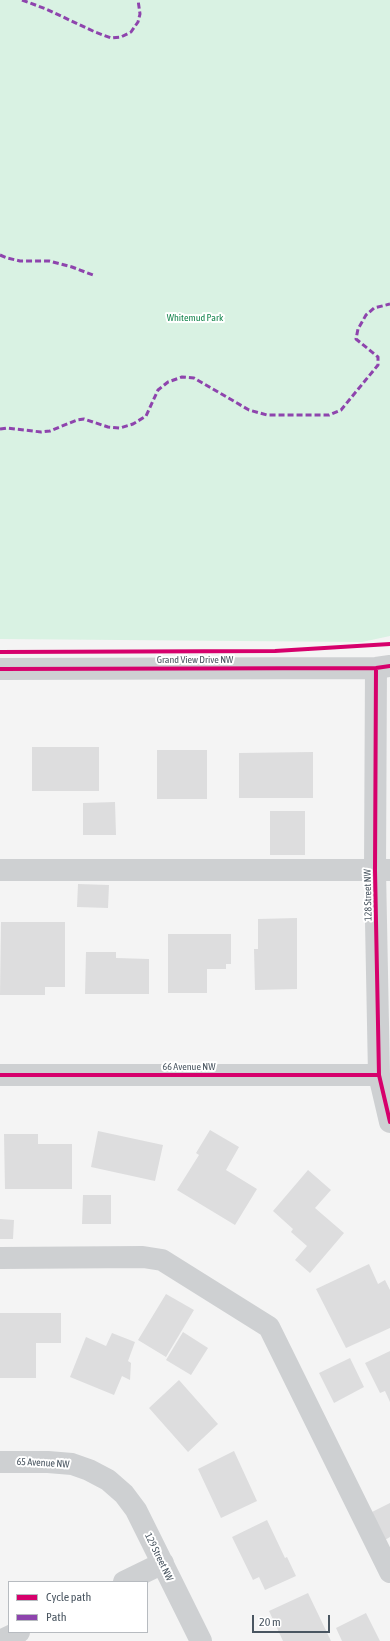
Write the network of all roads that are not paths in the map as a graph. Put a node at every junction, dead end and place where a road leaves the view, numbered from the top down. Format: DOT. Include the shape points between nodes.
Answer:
graph roads {
  1 [pos="383,667"];
  2 [pos="0,669"];
  3 [pos="0,870"];
  4 [pos="383,870"];
  5 [pos="0,1074"];
  6 [pos="379,1075"];
  7 [pos="390,1122"];
  8 [pos="0,1258"];
  9 [pos="0,1462"];
  10 [pos="108,1480"];
  11 [pos="163,1564"];
  12 [pos="390,1572"];
  13 [pos="126,1581"];
  14 [pos="17,1633"];
  15 [pos="0,1641"];
  16 [pos="201,1641"];
  1 -- 2 [label="street, Grand View Drive NW"];
  1 -- 4 [label="street, 128 Street NW"];
  3 -- 4 [label="street"];
  4 -- 6 [label="street, 128 Street NW"];
  5 -- 6 [label="street, 66 Avenue NW"];
  6 -- 7 [label="street, 128 Street NW"];
  8 -- 12 [label="street" via="143,1257 162,1260 269,1327"];
  9 -- 10 [label="street, 65 Avenue NW" via="72,1464"];
  10 -- 11 [label="street, 129 Street NW" via="124,1494 136,1510"];
  11 -- 13 [label="street"];
  11 -- 16 [label="street, 129 Street NW"];
  14 -- 15 [label="street"];
}
